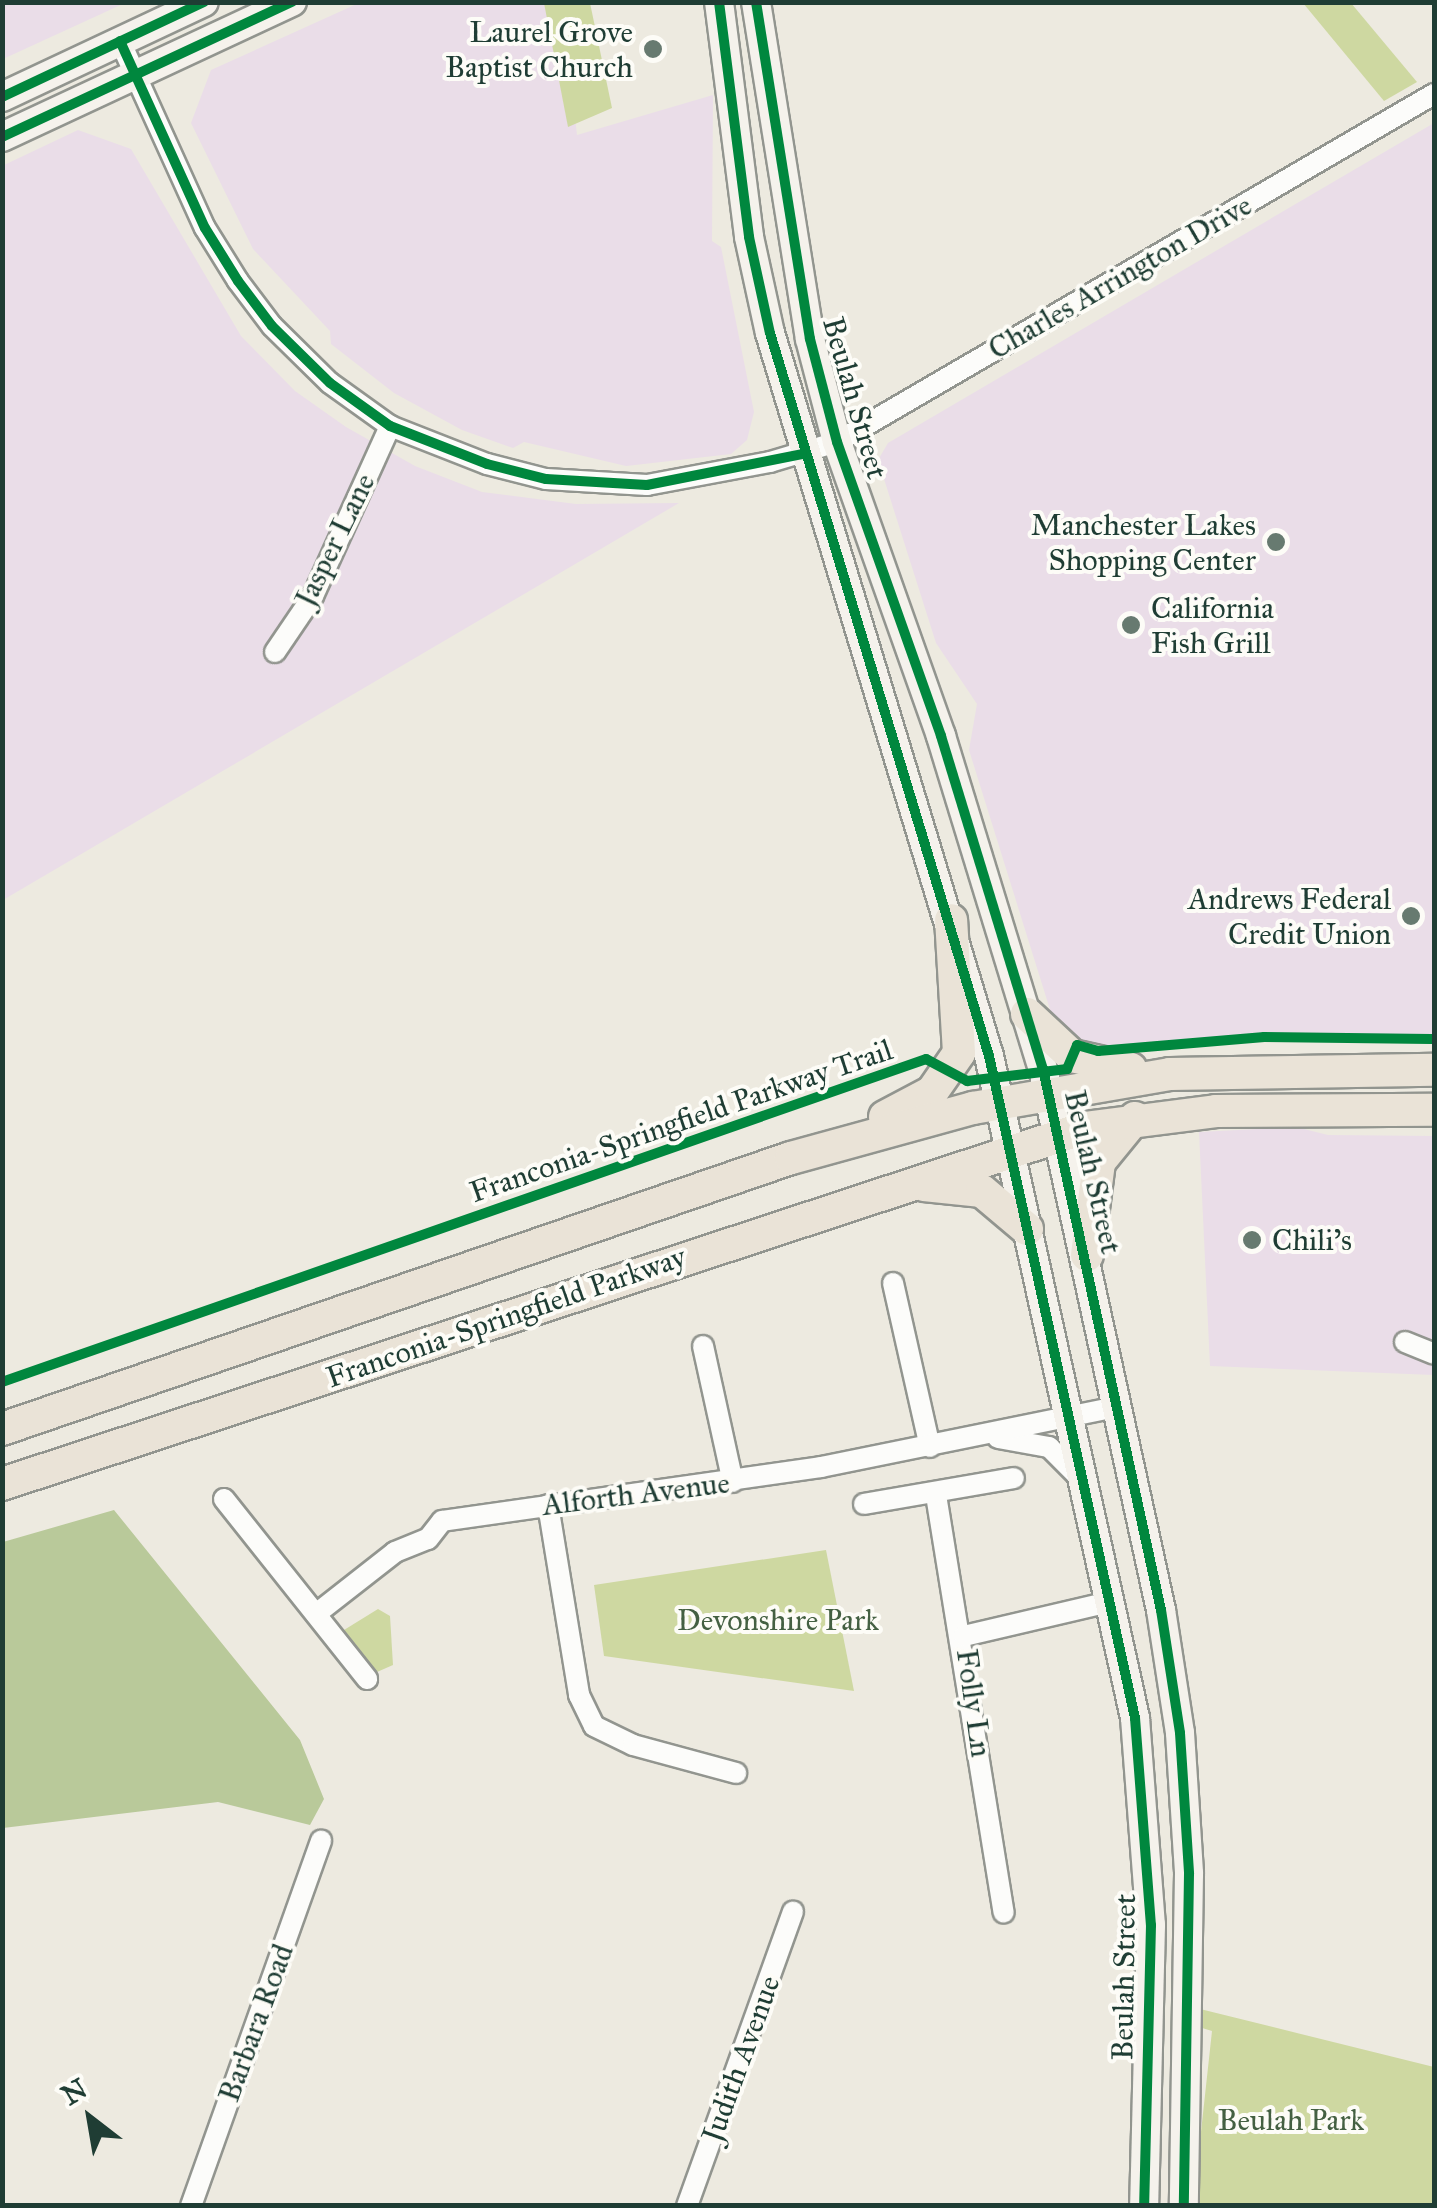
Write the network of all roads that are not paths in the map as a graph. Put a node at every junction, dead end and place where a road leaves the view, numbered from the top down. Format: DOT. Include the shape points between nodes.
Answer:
graph roads {
  1 [pos="204,2"];
  2 [pos="292,2"];
  3 [pos="718,2"];
  4 [pos="756,2"];
  5 [pos="120,41"];
  6 [pos="134,75"];
  7 [pos="1434,94"];
  8 [pos="2,97"];
  9 [pos="2,137"];
  10 [pos="390,426"];
  11 [pos="837,442"];
  12 [pos="802,454"];
  13 [pos="275,652"];
  14 [pos="951,920"];
  15 [pos="1027,1014"];
  16 [pos="1434,1070"];
  17 [pos="1170,1074"];
  18 [pos="1049,1094"];
  19 [pos="1000,1103"];
  20 [pos="1434,1110"];
  21 [pos="1135,1118"];
  22 [pos="1059,1135"];
  23 [pos="1010,1150"];
  24 [pos="792,1158"];
  25 [pos="900,1184"];
  26 [pos="1027,1229"];
  27 [pos="1087,1255"];
  28 [pos="893,1283"];
  29 [pos="1405,1342"];
  30 [pos="703,1346"];
  31 [pos="1434,1354"];
  32 [pos="1120,1406"];
  33 [pos="1068,1416"];
  34 [pos="2,1430"];
  35 [pos="986,1438"];
  36 [pos="930,1447"];
  37 [pos="1014,1478"];
  38 [pos="1082,1480"];
  39 [pos="734,1482"];
  40 [pos="2,1484"];
  41 [pos="936,1494"];
  42 [pos="224,1499"];
  43 [pos="864,1504"];
  44 [pos="548,1506"];
  45 [pos="1109,1602"];
  46 [pos="316,1614"];
  47 [pos="964,1636"];
  48 [pos="367,1679"];
  49 [pos="736,1773"];
  50 [pos="321,1840"];
  51 [pos="793,1911"];
  52 [pos="1004,1912"];
  53 [pos="191,2206"];
  54 [pos="687,2206"];
  55 [pos="1144,2206"];
  56 [pos="1184,2206"];
  1 -- 5 [label="main road"];
  2 -- 6 [label="main road"];
  3 -- 12 [label="main road, Beulah Street" via="749,236"];
  4 -- 11 [label="main road, Beulah Street" via="782,191"];
  5 -- 6 [label="street, Charles Arrington Drive"];
  5 -- 8 [label="main road"];
  6 -- 9 [label="main road"];
  6 -- 10 [label="street, Charles Arrington Drive" via="205,228 238,282 330,383"];
  7 -- 11 [label="street, Charles Arrington Drive"];
  10 -- 12 [label="street, Charles Arrington Drive" via="546,479 648,484"];
  10 -- 13 [label="street, Jasper Lane" via="313,596"];
  11 -- 12 [label="street, Charles Arrington Drive"];
  11 -- 15 [label="main road, Beulah Street" via="941,736"];
  12 -- 14 [label="main road, Beulah Street"];
  14 -- 19 [label="main road, Beulah Street"];
  14 -- 24 [label="main road" via="961,1041 950,1073 914,1104"];
  15 -- 17 [label="main road" via="1082,1061"];
  15 -- 18 [label="main road, Beulah Street"];
  16 -- 17 [label="main road"];
  17 -- 18 [label="main road, Franconia-Springfield Parkway"];
  18 -- 19 [label="main road, Franconia-Springfield Parkway"];
  18 -- 22 [label="main road, Beulah Street"];
  19 -- 23 [label="main road, Beulah Street"];
  19 -- 24 [label="main road, Franconia-Springfield Parkway"];
  20 -- 21 [label="main road, Franconia-Springfield Parkway" via="1254,1108"];
  21 -- 22 [label="main road, Franconia-Springfield Parkway"];
  21 -- 27 [label="main road" via="1099,1162"];
  22 -- 23 [label="main road, Franconia-Springfield Parkway"];
  22 -- 27 [label="main road, Beulah Street"];
  23 -- 25 [label="main road, Franconia-Springfield Parkway"];
  23 -- 26 [label="main road, Beulah Street"];
  24 -- 34 [label="main road, Franconia-Springfield Parkway"];
  25 -- 26 [label="main road" via="982,1191"];
  25 -- 40 [label="main road, Franconia-Springfield Parkway"];
  26 -- 33 [label="main road, Beulah Street"];
  27 -- 32 [label="main road, Beulah Street"];
  28 -- 36 [label="street"];
  29 -- 31 [label="street"];
  30 -- 39 [label="street"];
  32 -- 33 [label="street, Alforth Avenue"];
  32 -- 56 [label="main road, Beulah Street" via="1168,1650 1184,1775"];
  33 -- 35 [label="street, Alforth Avenue"];
  33 -- 38 [label="main road, Beulah Street"];
  35 -- 36 [label="street, Alforth Avenue"];
  35 -- 38 [label="street, Alforth Avenue" via="1038,1442"];
  36 -- 39 [label="street, Alforth Avenue"];
  37 -- 41 [label="street"];
  38 -- 45 [label="main road, Beulah Street"];
  39 -- 44 [label="street, Alforth Avenue"];
  41 -- 43 [label="street"];
  41 -- 47 [label="street, Folly Ln"];
  42 -- 46 [label="street"];
  44 -- 46 [label="street, Alforth Avenue" via="442,1521 428,1540 395,1552"];
  44 -- 49 [label="street" via="578,1695 594,1726 633,1745"];
  45 -- 47 [label="street"];
  45 -- 55 [label="main road, Beulah Street" via="1135,1718 1149,1838"];
  46 -- 48 [label="street"];
  47 -- 52 [label="street, Folly Ln"];
  50 -- 53 [label="street, Barbara Road"];
  51 -- 54 [label="street, Judith Avenue"];
}
